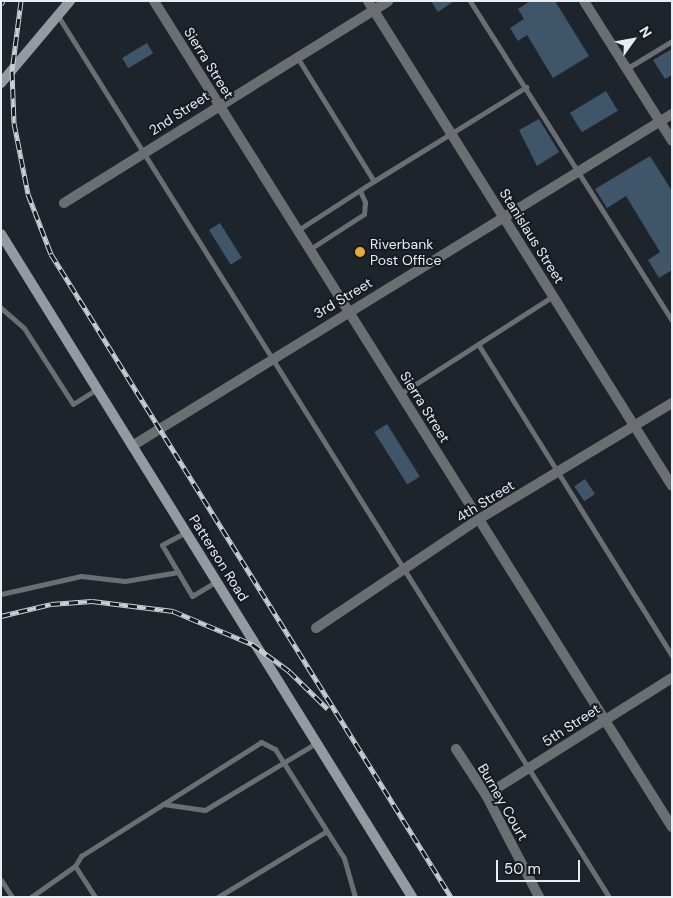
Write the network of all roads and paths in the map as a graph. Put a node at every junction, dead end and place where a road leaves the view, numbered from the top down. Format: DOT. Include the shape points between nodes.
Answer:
graph roads {
  1 [pos="70,1"];
  2 [pos="154,1"];
  3 [pos="388,1"];
  4 [pos="470,1"];
  5 [pos="584,1"];
  6 [pos="371,6"];
  7 [pos="58,16"];
  8 [pos="672,41"];
  9 [pos="297,56"];
  10 [pos="626,69"];
  11 [pos="1,83"];
  12 [pos="526,87"];
  13 [pos="218,104"];
  14 [pos="672,114"];
  15 [pos="659,122"];
  16 [pos="451,132"];
  17 [pos="672,142"];
  18 [pos="145,151"];
  19 [pos="580,171"];
  20 [pos="374,181"];
  21 [pos="360,191"];
  22 [pos="64,203"];
  23 [pos="505,218"];
  24 [pos="298,230"];
  25 [pos="1,234"];
  26 [pos="309,249"];
  27 [pos="553,296"];
  28 [pos="1,308"];
  29 [pos="348,311"];
  30 [pos="672,320"];
  31 [pos="478,344"];
  32 [pos="273,358"];
  33 [pos="97,389"];
  34 [pos="400,394"];
  35 [pos="672,403"];
  36 [pos="634,426"];
  37 [pos="132,446"];
  38 [pos="558,472"];
  39 [pos="672,486"];
  40 [pos="479,519"];
  41 [pos="186,531"];
  42 [pos="405,569"];
  43 [pos="178,572"];
  44 [pos="218,581"];
  45 [pos="1,594"];
  46 [pos="316,628"];
  47 [pos="672,656"];
  48 [pos="672,678"];
  49 [pos="604,720"];
  50 [pos="316,743"];
  51 [pos="456,749"];
  52 [pos="284,762"];
  53 [pos="528,768"];
  54 [pos="486,795"];
  55 [pos="164,804"];
  56 [pos="672,827"];
  57 [pos="327,831"];
  58 [pos="75,866"];
  59 [pos="1,880"];
  60 [pos="12,897"];
  61 [pos="31,897"];
  62 [pos="95,897"];
  63 [pos="218,897"];
  64 [pos="355,897"];
  65 [pos="412,897"];
  66 [pos="539,897"];
  67 [pos="610,897"];
  1 -- 7 [label="main road"];
  2 -- 13 [label="street, Sierra Street"];
  3 -- 6 [label="street, 2nd Street"];
  4 -- 12 [label="lane"];
  5 -- 10 [label="street"];
  6 -- 9 [label="street, 2nd Street"];
  6 -- 16 [label="street, Stanislaus Street"];
  7 -- 11 [label="main road"];
  7 -- 18 [label="lane"];
  8 -- 10 [label="lane"];
  9 -- 13 [label="street, 2nd Street"];
  9 -- 20 [label="lane"];
  10 -- 15 [label="street"];
  12 -- 16 [label="lane"];
  12 -- 19 [label="lane"];
  13 -- 18 [label="street, 2nd Street"];
  13 -- 24 [label="street, Sierra Street"];
  14 -- 15 [label="street, 3rd Street"];
  15 -- 17 [label="street"];
  15 -- 19 [label="street, 3rd Street"];
  16 -- 20 [label="lane"];
  16 -- 23 [label="street, Stanislaus Street"];
  18 -- 22 [label="street, 2nd Street"];
  18 -- 32 [label="lane"];
  19 -- 23 [label="street, 3rd Street"];
  19 -- 30 [label="lane"];
  20 -- 21 [label="lane"];
  21 -- 24 [label="lane"];
  21 -- 26 [label="lane" via="366,202 364,214"];
  23 -- 27 [label="street, Stanislaus Street"];
  23 -- 29 [label="street, 3rd Street"];
  24 -- 26 [label="street, Sierra Street"];
  25 -- 33 [label="main road, Patterson Road"];
  26 -- 29 [label="street, Sierra Street"];
  27 -- 31 [label="lane"];
  27 -- 36 [label="street, Stanislaus Street"];
  28 -- 33 [label="lane" via="24,328 73,404"];
  29 -- 32 [label="street, 3rd Street"];
  29 -- 34 [label="street, Sierra Street"];
  31 -- 34 [label="lane"];
  31 -- 38 [label="lane"];
  32 -- 37 [label="street, 3rd Street"];
  32 -- 42 [label="lane"];
  33 -- 37 [label="main road, Patterson Road"];
  34 -- 40 [label="street, Sierra Street"];
  35 -- 36 [label="street, 4th Street"];
  36 -- 38 [label="street, 4th Street"];
  36 -- 39 [label="street, Stanislaus Street"];
  37 -- 41 [label="main road, Patterson Road"];
  38 -- 40 [label="street, 4th Street"];
  38 -- 47 [label="lane"];
  40 -- 42 [label="street, 4th Street"];
  40 -- 49 [label="street, Sierra Street"];
  41 -- 43 [label="lane" via="162,545"];
  41 -- 44 [label="main road, Patterson Road"];
  42 -- 46 [label="street, 4th Street"];
  42 -- 53 [label="lane"];
  43 -- 44 [label="lane" via="192,596"];
  43 -- 45 [label="lane" via="125,581 81,576"];
  44 -- 50 [label="main road, Patterson Road"];
  48 -- 49 [label="street, 5th Street"];
  49 -- 53 [label="street, 5th Street"];
  49 -- 56 [label="street, Sierra Street"];
  50 -- 52 [label="lane"];
  50 -- 65 [label="main road, Patterson Road"];
  51 -- 54 [label="street, Burney Court"];
  52 -- 55 [label="lane" via="204,810"];
  52 -- 55 [label="lane" via="275,749 261,742"];
  52 -- 57 [label="lane"];
  53 -- 54 [label="street, 5th Street"];
  53 -- 67 [label="lane"];
  54 -- 66 [label="street, Burney Court"];
  55 -- 58 [label="lane" via="82,856"];
  57 -- 63 [label="lane"];
  57 -- 64 [label="lane" via="344,858"];
  58 -- 61 [label="lane"];
  58 -- 62 [label="lane"];
  59 -- 60 [label="lane"];
}
